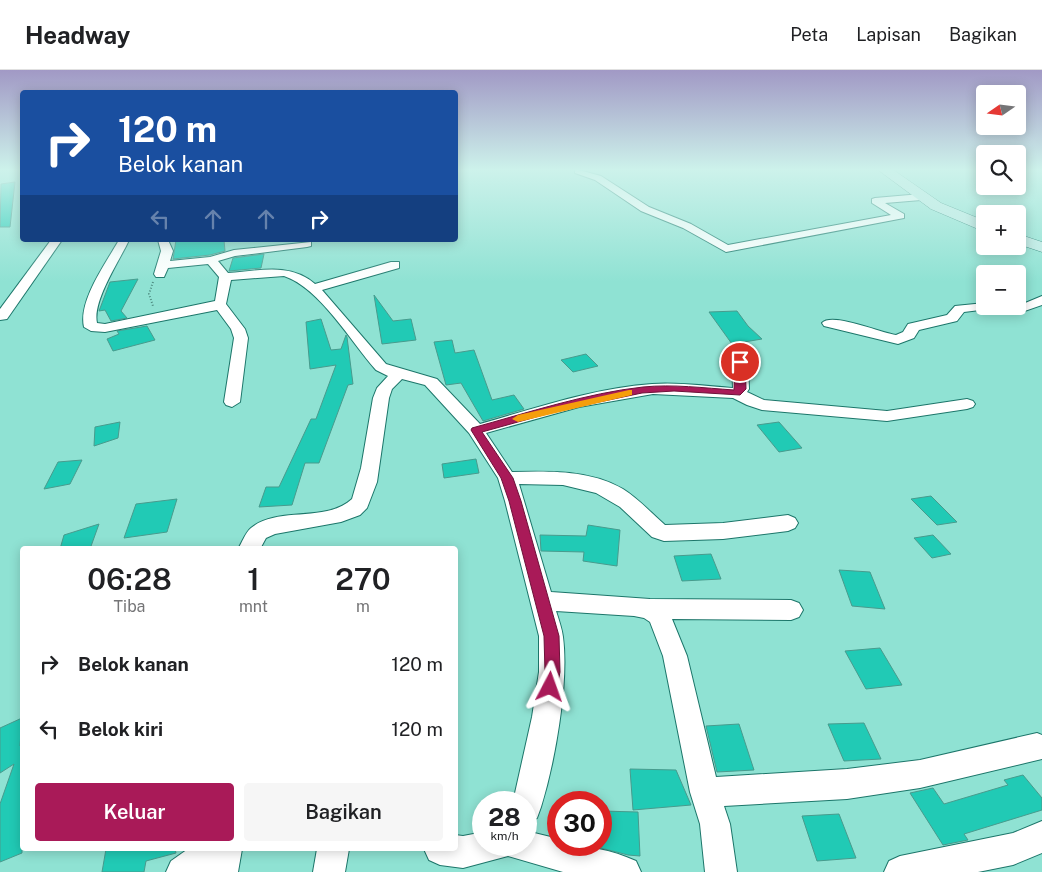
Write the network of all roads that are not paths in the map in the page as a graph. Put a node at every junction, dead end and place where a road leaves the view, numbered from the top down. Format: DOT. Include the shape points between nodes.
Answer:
graph roads {
  1 [pos="641,206"];
  2 [pos="884,206"];
  3 [pos="937,206"];
  4 [pos="976,223"];
  5 [pos="56,242"];
  6 [pos="123,242"];
  7 [pos="164,242"];
  8 [pos="1026,242"];
  9 [pos="307,244"];
  10 [pos="1042,248"];
  11 [pos="211,260"];
  12 [pos="395,266"];
  13 [pos="225,277"];
  14 [pos="313,289"];
  15 [pos="1042,300"];
  16 [pos="220,304"];
  17 [pos="1026,306"];
  18 [pos="976,308"];
  19 [pos="2,316"];
  20 [pos="829,323"];
  21 [pos="740,362"];
  22 [pos="398,374"];
  23 [pos="737,393"];
  24 [pos="232,402"];
  25 [pos="966,404"];
  26 [pos="476,430"];
  27 [pos="507,478"];
  28 [pos="788,523"];
  29 [pos="251,546"];
  30 [pos="541,601"];
  31 [pos="650,609"];
  32 [pos="791,610"];
  33 [pos="1037,747"];
  34 [pos="531,791"];
  35 [pos="705,792"];
  36 [pos="1042,837"];
  37 [pos="472,850"];
  38 [pos="537,850"];
  39 [pos="212,851"];
  40 [pos="226,851"];
  41 [pos="333,851"];
  42 [pos="455,851"];
  43 [pos="182,872"];
  44 [pos="222,872"];
  45 [pos="329,872"];
  46 [pos="625,872"];
  47 [pos="721,872"];
  48 [pos="900,872"];
  1 -- 2 [label="street" via="686,226 726,249 900,216"];
  3 -- 4 [label="street"];
  5 -- 19 [label="street"];
  6 -- 16 [label="street" via="91,306 89,325 105,328"];
  7 -- 11 [label="street" via="167,251 161,270"];
  8 -- 10 [label="street"];
  9 -- 11 [label="street" via="234,252"];
  11 -- 13 [label="street"];
  12 -- 14 [label="street"];
  13 -- 14 [label="street" via="290,273"];
  13 -- 16 [label="street"];
  14 -- 22 [label="street" via="377,363"];
  15 -- 17 [label="street"];
  16 -- 24 [label="street" via="238,329 240,338"];
  18 -- 20 [label="street" via="960,309 952,318 916,325 909,335 898,340 845,324"];
  21 -- 23 [label="street" via="741,389"];
  22 -- 26 [label="street" via="431,382"];
  22 -- 29 [label="street" via="380,398 366,486 359,504 351,511 335,516 260,532"];
  23 -- 25 [label="street" via="762,405 888,416"];
  23 -- 26 [label="street" via="674,388 642,390 560,407"];
  26 -- 27 [label="street"];
  27 -- 28 [label="street" via="570,479 596,486 616,494 664,533 723,531"];
  27 -- 30 [label="street"];
  30 -- 31 [label="street"];
  30 -- 34 [label="street" via="552,636 552,672"];
  31 -- 32 [label="street"];
  31 -- 35 [label="street" via="664,625 675,656"];
  33 -- 35 [label="street" via="920,774 847,784"];
  35 -- 47 [label="street" via="714,824"];
  36 -- 48 [label="street" via="1013,849"];
  37 -- 42 [label="street"];
  38 -- 46 [label="street"];
  39 -- 43 [label="street"];
  40 -- 44 [label="street"];
  41 -- 45 [label="street"];
}
